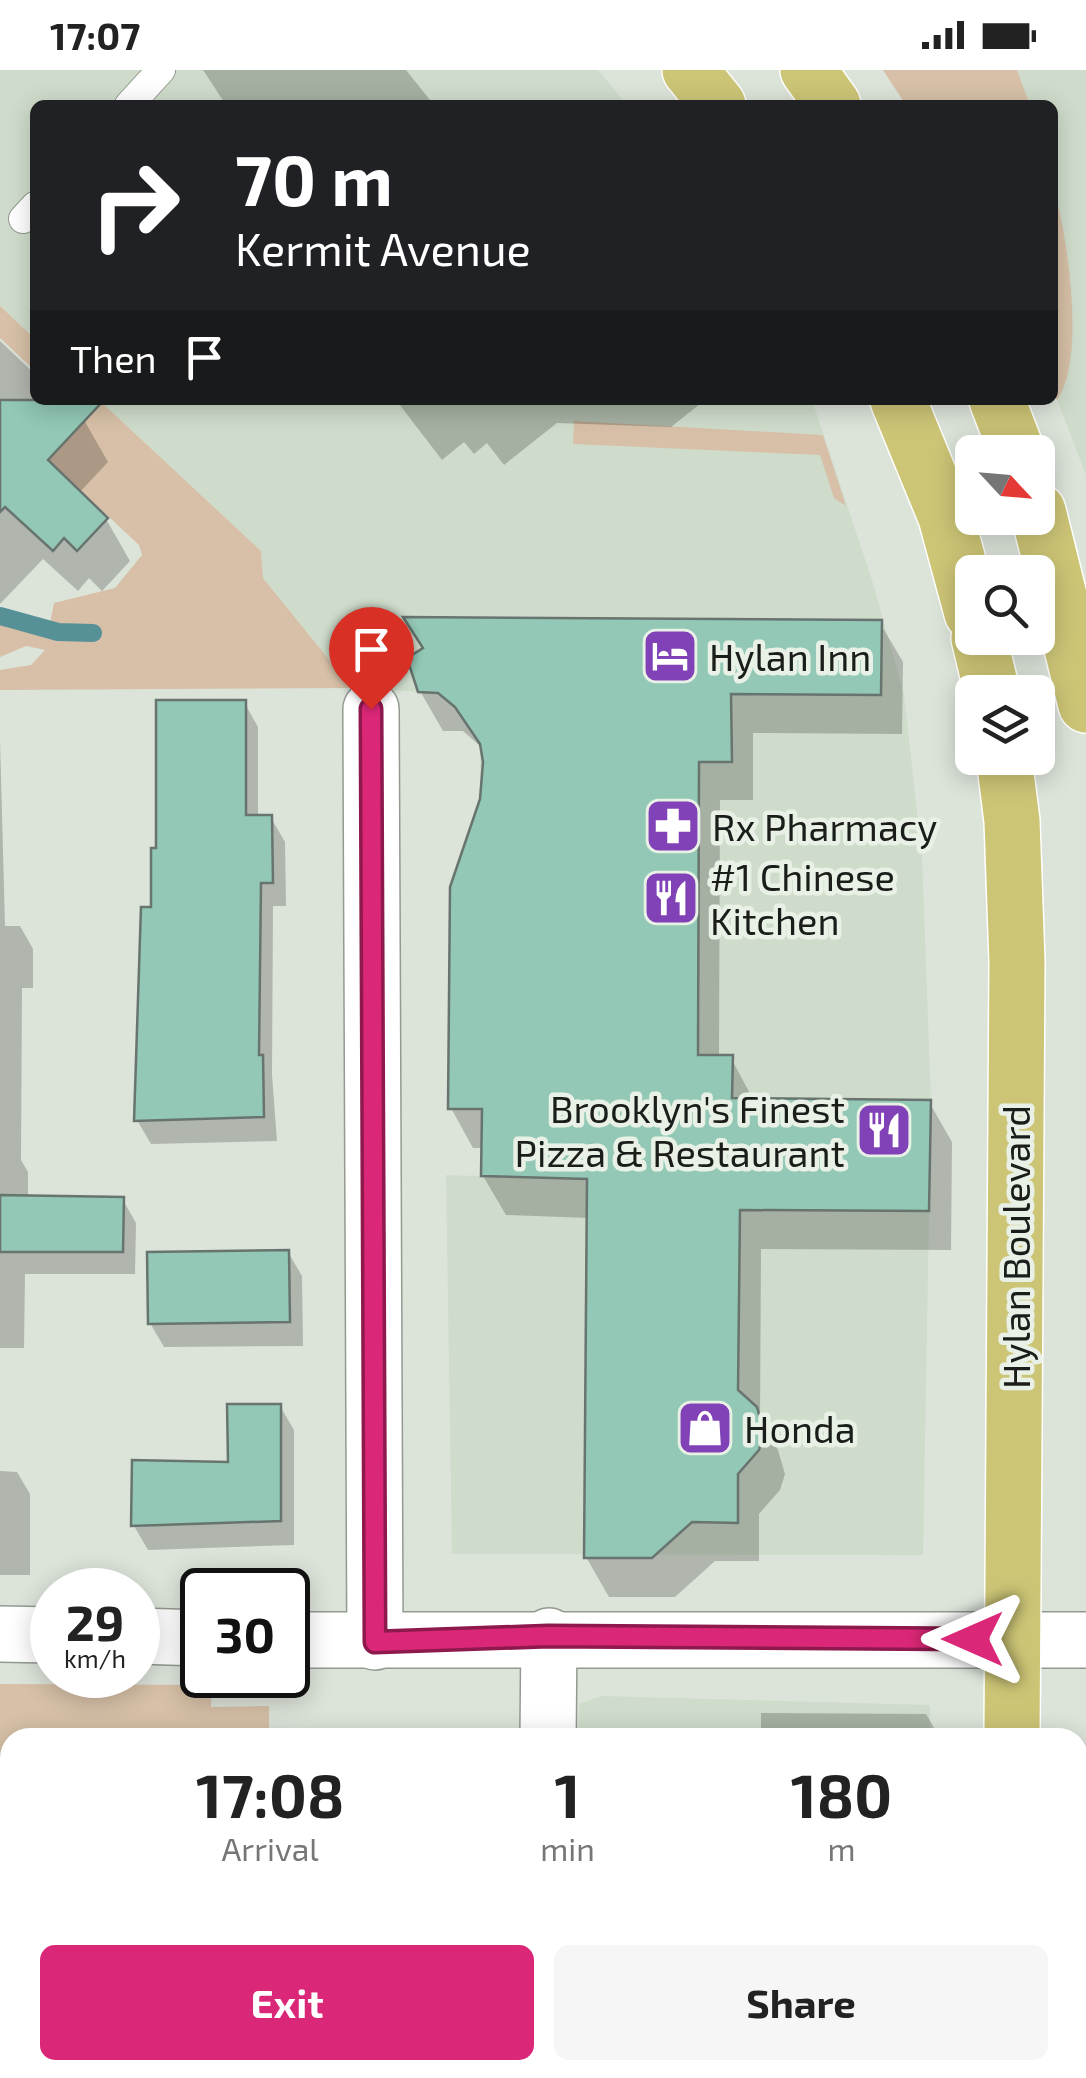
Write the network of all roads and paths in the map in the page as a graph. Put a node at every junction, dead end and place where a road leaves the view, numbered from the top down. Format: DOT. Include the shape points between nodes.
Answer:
graph roads {
  1 [pos="161,70"];
  2 [pos="690,70"];
  3 [pos="808,70"];
  4 [pos="133,100"];
  5 [pos="714,100"];
  6 [pos="829,100"];
  7 [pos="900,405"];
  8 [pos="998,405"];
  9 [pos="1010,435"];
  10 [pos="1044,535"];
  11 [pos="956,555"];
  12 [pos="1086,705"];
  13 [pos="371,709"];
  14 [pos="1006,775"];
  15 [pos="0,1634"];
  16 [pos="30,1634"];
  17 [pos="548,1636"];
  18 [pos="1012,1640"];
  19 [pos="1086,1640"];
  20 [pos="310,1641"];
  21 [pos="375,1642"];
  22 [pos="548,1728"];
  23 [pos="1012,1728"];
  1 -- 4 [label="lane"];
  2 -- 5 [label="main road"];
  3 -- 6 [label="main road"];
  7 -- 11 [label="main road"];
  8 -- 9 [label="main road"];
  10 -- 12 [label="main road"];
  13 -- 21 [label="street"];
  14 -- 18 [label="main road, Hylan Boulevard" via="1017,962"];
  15 -- 16 [label="street"];
  17 -- 18 [label="street"];
  17 -- 21 [label="street"];
  17 -- 22 [label="street"];
  18 -- 19 [label="street"];
  18 -- 23 [label="main road, Hylan Boulevard"];
  20 -- 21 [label="street"];
}
